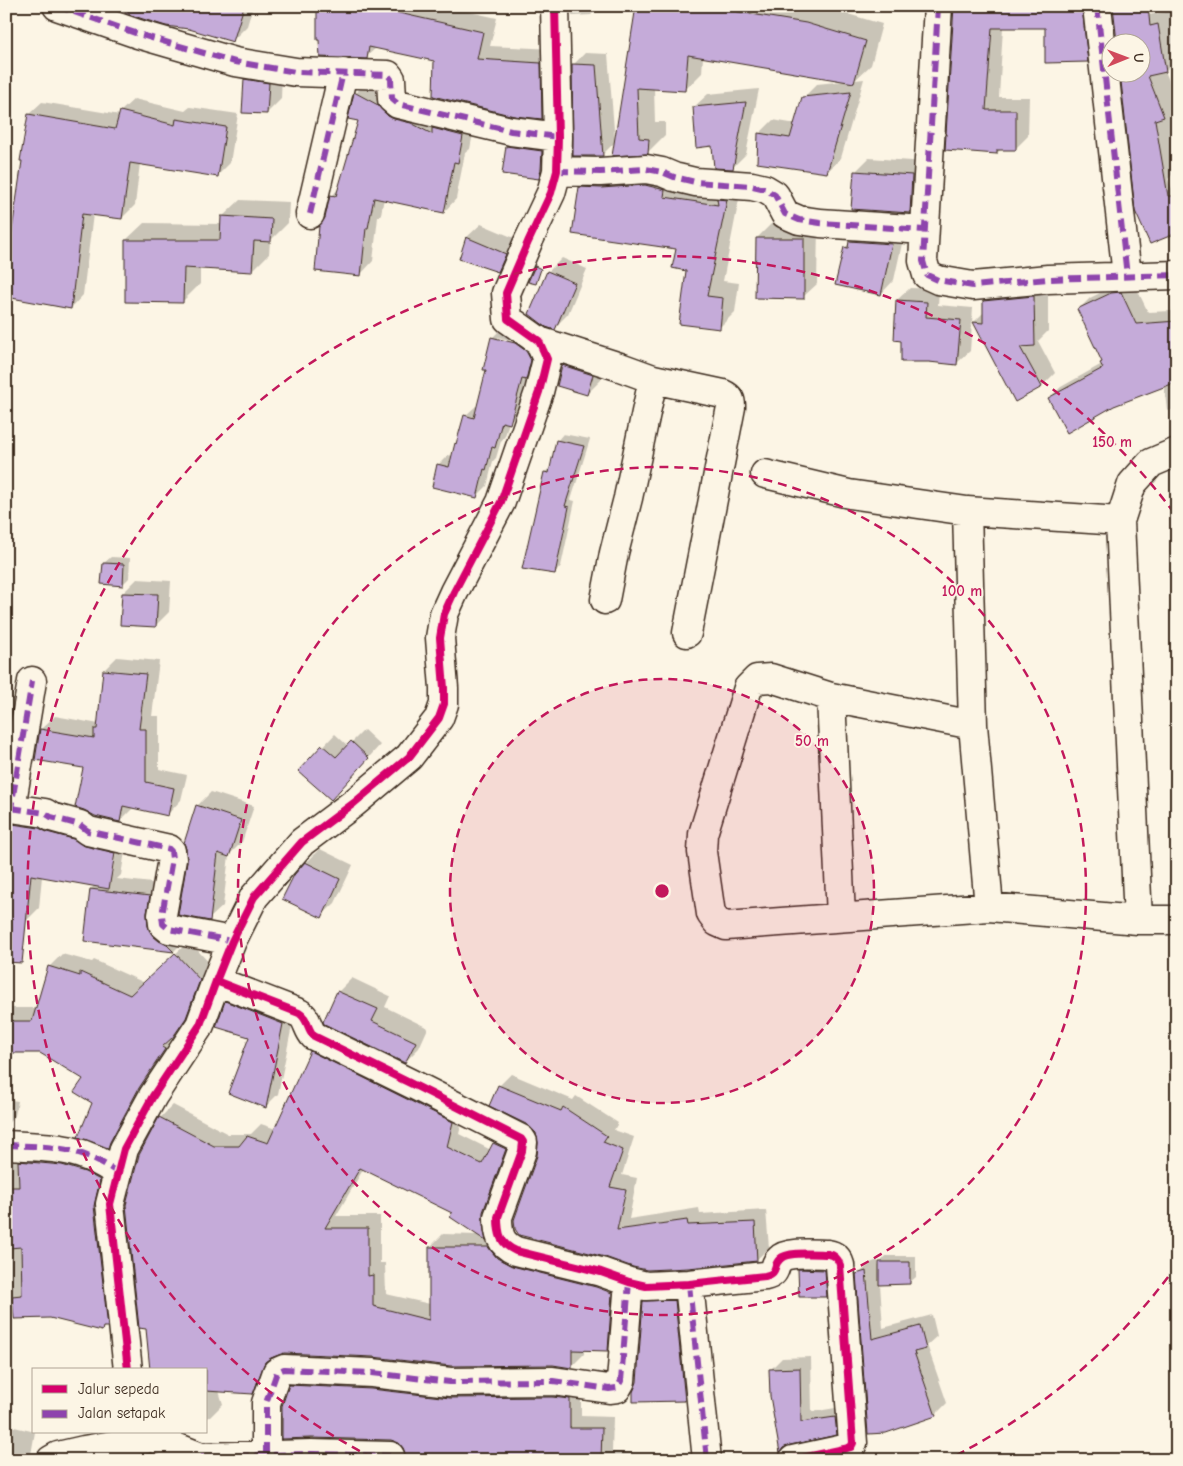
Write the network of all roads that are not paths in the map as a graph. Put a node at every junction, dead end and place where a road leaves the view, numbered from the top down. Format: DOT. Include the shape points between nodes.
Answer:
graph roads {
  1 [pos="57,6"];
  2 [pos="555,6"];
  3 [pos="938,6"];
  4 [pos="1097,6"];
  5 [pos="342,73"];
  6 [pos="558,137"];
  7 [pos="557,171"];
  8 [pos="310,214"];
  9 [pos="924,230"];
  10 [pos="1177,275"];
  11 [pos="1127,276"];
  12 [pos="538,341"];
  13 [pos="653,379"];
  14 [pos="1177,452"];
  15 [pos="764,474"];
  16 [pos="967,511"];
  17 [pos="1120,521"];
  18 [pos="605,600"];
  19 [pos="687,633"];
  20 [pos="32,681"];
  21 [pos="831,696"];
  22 [pos="973,725"];
  23 [pos="9,807"];
  24 [pos="989,907"];
  25 [pos="841,917"];
  26 [pos="1138,920"];
  27 [pos="1177,920"];
  28 [pos="232,941"];
  29 [pos="216,981"];
  30 [pos="6,1145"];
  31 [pos="118,1173"];
  32 [pos="629,1282"];
  33 [pos="689,1284"];
  34 [pos="128,1368"];
  35 [pos="151,1435"];
  36 [pos="266,1455"];
  37 [pos="390,1456"];
  38 [pos="201,1458"];
  39 [pos="51,1460"];
  40 [pos="707,1460"];
  41 [pos="793,1460"];
  1 -- 5 [label="street" via="235,62 296,72"];
  2 -- 6 [label="street"];
  3 -- 9 [label="street"];
  4 -- 11 [label="street"];
  5 -- 6 [label="street" via="388,75 392,99 398,104 511,131"];
  5 -- 8 [label="street"];
  6 -- 7 [label="street"];
  7 -- 9 [label="street" via="646,169 695,182 752,186 775,195 785,214 798,220"];
  7 -- 12 [label="street" via="551,193 506,293 508,319"];
  9 -- 11 [label="street" via="923,260 927,276 938,280 973,286"];
  10 -- 11 [label="street"];
  12 -- 13 [label="street"];
  12 -- 28 [label="street" via="547,359 536,402 501,502 444,614 440,638 444,704 439,718 409,757 302,842 254,897"];
  13 -- 18 [label="street"];
  13 -- 19 [label="street" via="723,394 732,407"];
  14 -- 17 [label="street" via="1151,463 1132,484"];
  15 -- 16 [label="street" via="849,494"];
  16 -- 17 [label="street"];
  16 -- 22 [label="street"];
  17 -- 26 [label="street"];
  20 -- 23 [label="street"];
  21 -- 22 [label="street"];
  21 -- 25 [label="street"];
  21 -- 25 [label="street" via="771,678 757,679 748,688 703,834 702,852 711,914 717,922 726,926"];
  22 -- 24 [label="street"];
  23 -- 28 [label="street" via="44,814 80,825 88,831 169,849 172,859 163,924 169,929"];
  24 -- 25 [label="street"];
  24 -- 26 [label="street"];
  26 -- 27 [label="street"];
  28 -- 29 [label="street"];
  29 -- 31 [label="street" via="200,1025 153,1096 124,1149"];
  29 -- 32 [label="street" via="304,1015 314,1036 517,1136 523,1142 522,1151 498,1218 500,1237 506,1247"];
  30 -- 31 [label="street" via="53,1147 81,1153 103,1162"];
  31 -- 34 [label="street" via="110,1204"];
  32 -- 33 [label="street" via="646,1286"];
  32 -- 36 [label="street" via="621,1381 617,1388 553,1381 450,1382 372,1373 284,1369 277,1372 266,1403"];
  33 -- 40 [label="street"];
  33 -- 41 [label="street" via="770,1275 781,1258 791,1255 834,1255 839,1260 853,1442 851,1447"];
  35 -- 38 [label="street"];
  35 -- 39 [label="street"];
  36 -- 37 [label="street"];
  36 -- 38 [label="street"];
}
